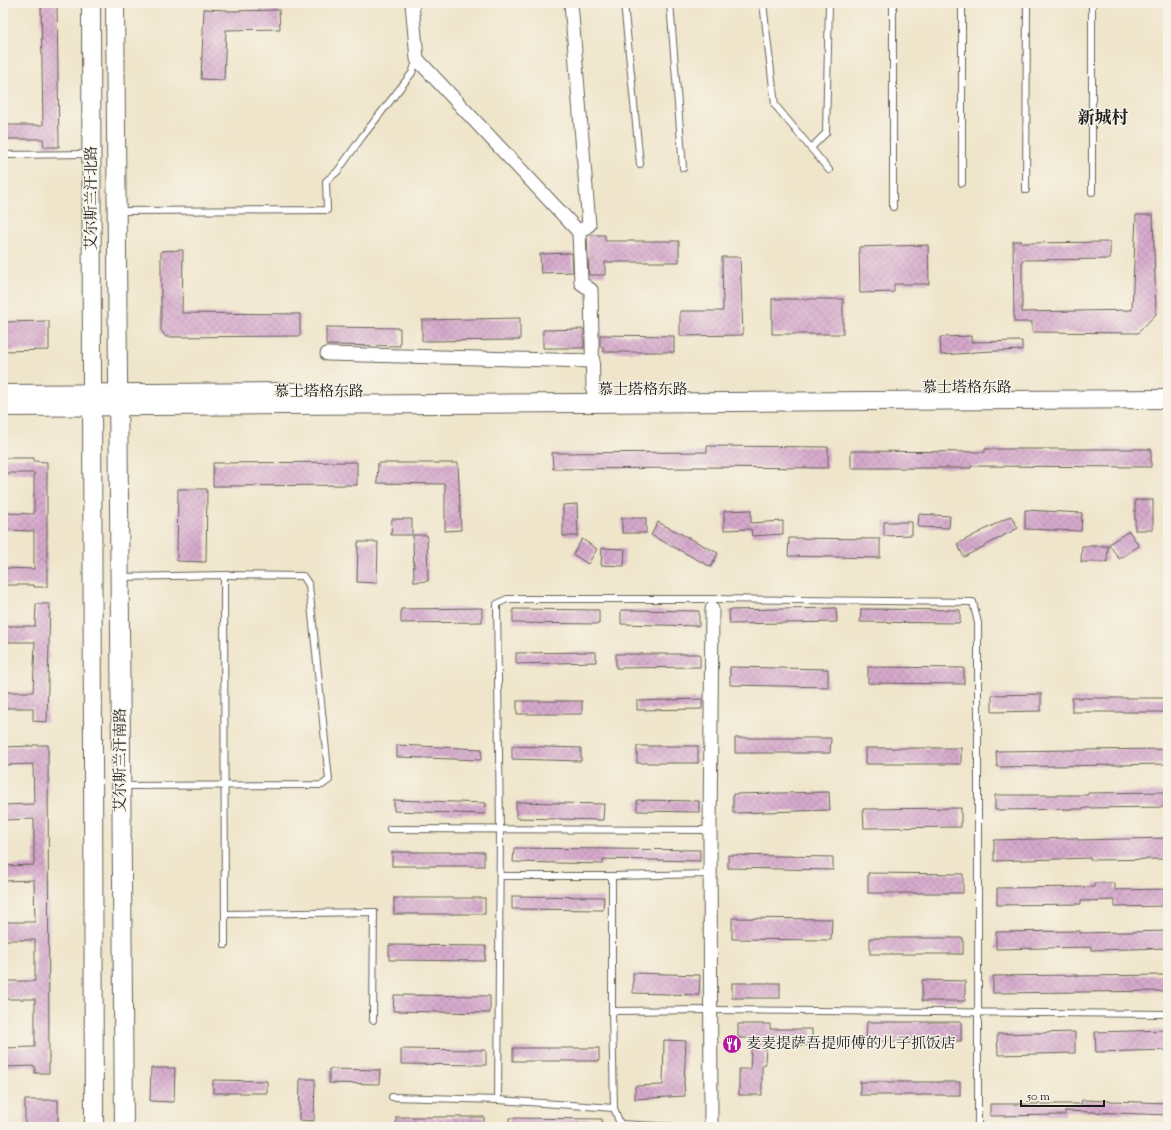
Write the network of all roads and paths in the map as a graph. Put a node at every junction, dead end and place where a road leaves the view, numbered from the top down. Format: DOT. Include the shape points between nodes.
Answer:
graph roads {
  1 [pos="91,3"];
  2 [pos="115,3"];
  3 [pos="412,3"];
  4 [pos="571,3"];
  5 [pos="624,3"];
  6 [pos="670,3"];
  7 [pos="763,3"];
  8 [pos="829,3"];
  9 [pos="893,3"];
  10 [pos="962,3"];
  11 [pos="1028,3"];
  12 [pos="1092,3"];
  13 [pos="416,59"];
  14 [pos="811,148"];
  15 [pos="92,154"];
  16 [pos="3,155"];
  17 [pos="640,164"];
  18 [pos="683,168"];
  19 [pos="829,170"];
  20 [pos="962,183"];
  21 [pos="1026,190"];
  22 [pos="1092,192"];
  23 [pos="893,207"];
  24 [pos="117,212"];
  25 [pos="579,232"];
  26 [pos="328,354"];
  27 [pos="593,361"];
  28 [pos="1168,387"];
  29 [pos="593,390"];
  30 [pos="3,394"];
  31 [pos="1168,399"];
  32 [pos="92,400"];
  33 [pos="118,400"];
  34 [pos="3,407"];
  35 [pos="224,575"];
  36 [pos="120,577"];
  37 [pos="712,604"];
  38 [pos="224,785"];
  39 [pos="121,786"];
  40 [pos="390,828"];
  41 [pos="500,829"];
  42 [pos="710,830"];
  43 [pos="710,874"];
  44 [pos="500,876"];
  45 [pos="612,876"];
  46 [pos="225,914"];
  47 [pos="225,945"];
  48 [pos="711,1010"];
  49 [pos="612,1011"];
  50 [pos="978,1012"];
  51 [pos="1168,1014"];
  52 [pos="373,1020"];
  53 [pos="392,1097"];
  54 [pos="498,1100"];
  55 [pos="614,1108"];
  56 [pos="94,1127"];
  57 [pos="124,1127"];
  58 [pos="676,1127"];
  59 [pos="712,1127"];
  60 [pos="978,1127"];
  1 -- 15 [label="main road, 艾尔斯兰汗北路"];
  2 -- 24 [label="main road, 艾尔斯兰汗北路"];
  3 -- 13 [label="street"];
  4 -- 25 [label="street" via="589,225"];
  5 -- 17 [label="lane"];
  6 -- 18 [label="lane"];
  7 -- 14 [label="lane" via="775,105"];
  8 -- 14 [label="lane" via="826,133"];
  9 -- 23 [label="lane"];
  10 -- 20 [label="lane"];
  11 -- 21 [label="lane"];
  12 -- 22 [label="lane"];
  13 -- 24 [label="lane" via="412,73 338,172 326,181 327,210"];
  13 -- 25 [label="street"];
  14 -- 19 [label="lane"];
  15 -- 16 [label="lane"];
  15 -- 32 [label="main road, 艾尔斯兰汗北路"];
  24 -- 33 [label="main road, 艾尔斯兰汗北路"];
  25 -- 27 [label="street" via="581,283 591,290"];
  26 -- 27 [label="street"];
  27 -- 29 [label="street"];
  28 -- 29 [label="main road, 慕士塔格东路"];
  29 -- 33 [label="main road, 慕士塔格东路"];
  30 -- 32 [label="main road"];
  31 -- 33 [label="main road, 慕士塔格东路"];
  32 -- 33 [label="main road"];
  32 -- 34 [label="main road"];
  32 -- 56 [label="main road, 艾尔斯兰汗南路"];
  33 -- 36 [label="main road, 艾尔斯兰汗南路"];
  35 -- 36 [label="lane"];
  35 -- 38 [label="lane"];
  35 -- 38 [label="lane" via="303,576 309,585 330,780 322,785"];
  36 -- 39 [label="main road, 艾尔斯兰汗南路"];
  37 -- 41 [label="lane" via="507,599 497,604"];
  37 -- 42 [label="street"];
  37 -- 50 [label="lane" via="973,602 978,623"];
  38 -- 39 [label="lane"];
  38 -- 46 [label="lane"];
  39 -- 57 [label="main road, 艾尔斯兰汗南路"];
  40 -- 41 [label="lane"];
  41 -- 42 [label="lane"];
  41 -- 44 [label="lane"];
  42 -- 43 [label="street"];
  43 -- 45 [label="lane"];
  43 -- 48 [label="street"];
  44 -- 45 [label="lane"];
  44 -- 54 [label="lane"];
  45 -- 49 [label="lane"];
  46 -- 47 [label="lane"];
  46 -- 52 [label="lane" via="374,912"];
  48 -- 49 [label="lane"];
  48 -- 50 [label="lane"];
  48 -- 59 [label="street"];
  49 -- 55 [label="lane"];
  50 -- 51 [label="lane"];
  50 -- 60 [label="lane"];
  53 -- 54 [label="lane"];
  54 -- 55 [label="lane"];
  55 -- 58 [label="lane" via="620,1124"];
}
